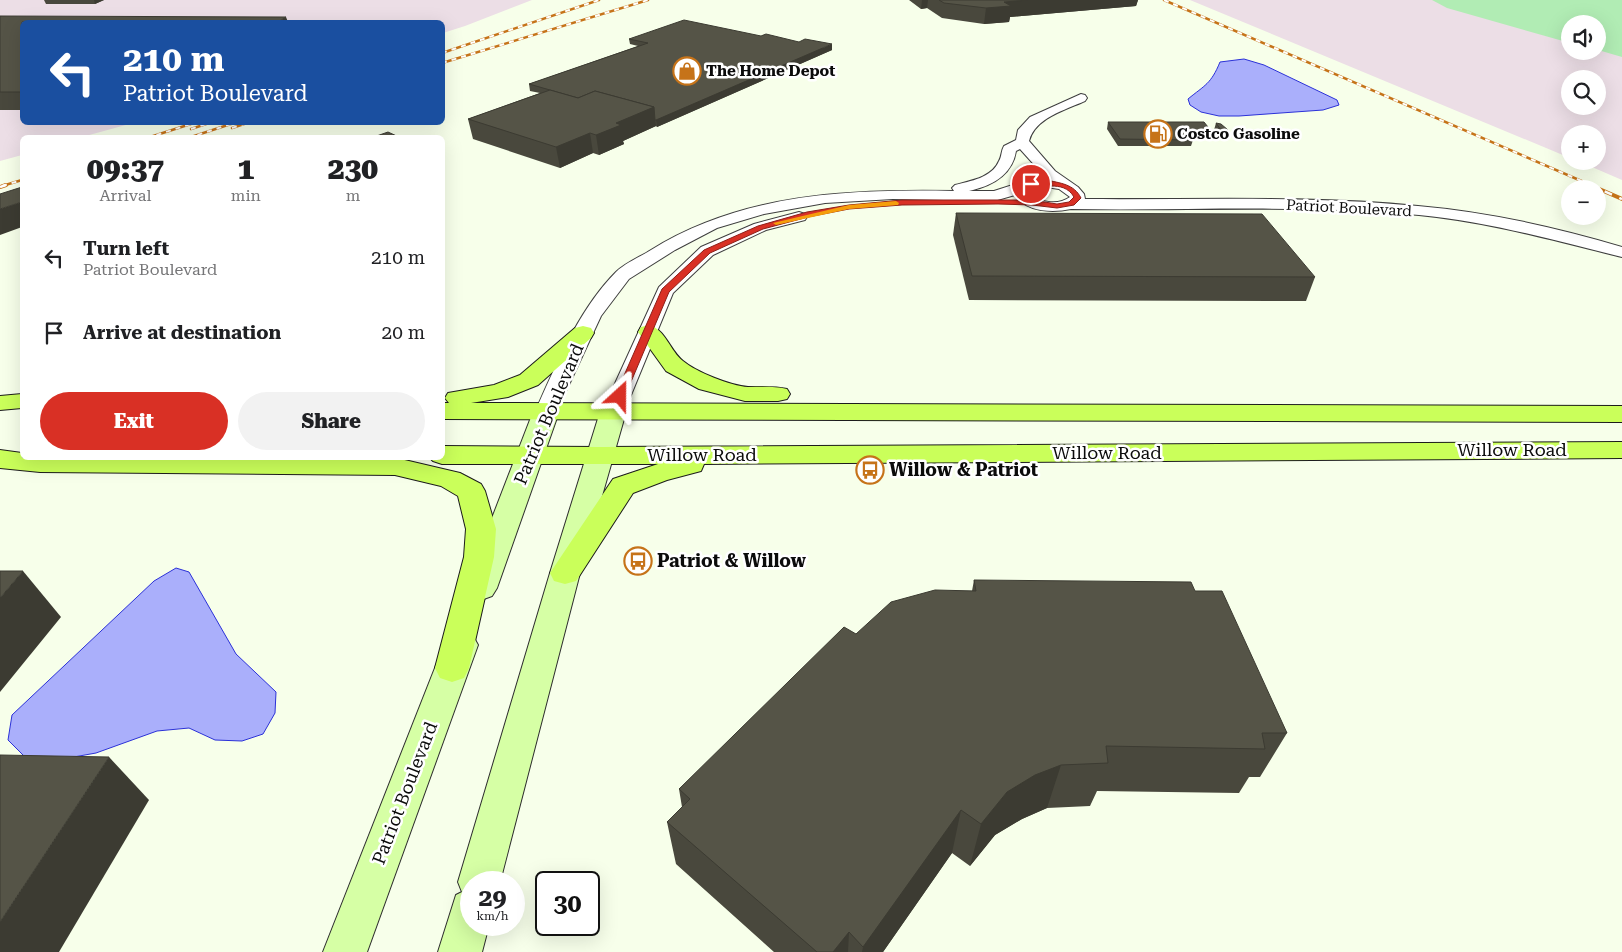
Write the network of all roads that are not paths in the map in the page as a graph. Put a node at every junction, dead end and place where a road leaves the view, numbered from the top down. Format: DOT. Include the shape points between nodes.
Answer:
graph roads {
  1 [pos="1081,98"];
  2 [pos="1015,145"];
  3 [pos="1023,178"];
  4 [pos="893,194"];
  5 [pos="1071,194"];
  6 [pos="1032,203"];
  7 [pos="1622,241"];
  8 [pos="1622,252"];
  9 [pos="649,332"];
  10 [pos="583,333"];
  11 [pos="445,399"];
  12 [pos="20,401"];
  13 [pos="0,403"];
  14 [pos="0,407"];
  15 [pos="20,407"];
  16 [pos="445,411"];
  17 [pos="546,412"];
  18 [pos="613,412"];
  19 [pos="1034,413"];
  20 [pos="1622,414"];
  21 [pos="0,448"];
  22 [pos="20,449"];
  23 [pos="1622,450"];
  24 [pos="445,454"];
  25 [pos="777,455"];
  26 [pos="529,456"];
  27 [pos="600,456"];
  28 [pos="0,459"];
  29 [pos="565,573"];
  30 [pos="452,668"];
  31 [pos="482,871"];
  32 [pos="464,936"];
  33 [pos="345,952"];
  34 [pos="460,952"];
  1 -- 2 [label="street" via="1035,120"];
  2 -- 3 [label="street"];
  2 -- 4 [label="street" via="1006,164 989,180 970,187"];
  2 -- 5 [label="street"];
  3 -- 4 [label="street, Patriot Boulevard" via="994,196"];
  3 -- 5 [label="street, Patriot Boulevard" via="1046,182"];
  3 -- 6 [label="street" via="1021,196"];
  4 -- 10 [label="street, Patriot Boulevard" via="798,202 711,225 623,275"];
  5 -- 6 [label="street, Patriot Boulevard" via="1048,206"];
  5 -- 7 [label="street, Patriot Boulevard" via="1310,196 1418,201 1520,217"];
  5 -- 8 [label="street, Patriot Boulevard" via="1390,208 1516,225"];
  6 -- 9 [label="street, Patriot Boulevard" via="870,204 807,215 760,228 707,251 665,291"];
  9 -- 18 [label="street, Patriot Boulevard"];
  9 -- 19 [label="main road" via="674,366 708,384 745,394 952,394"];
  10 -- 11 [label="main road" via="529,380 499,392"];
  10 -- 17 [label="street, Patriot Boulevard"];
  12 -- 13 [label="main road"];
  14 -- 15 [label="main road"];
  16 -- 17 [label="main road, Willow Road"];
  17 -- 18 [label="main road, Willow Road"];
  17 -- 26 [label="main road, Patriot Boulevard"];
  18 -- 19 [label="main road, Willow Road"];
  18 -- 27 [label="main road, Patriot Boulevard"];
  19 -- 20 [label="main road, Willow Road"];
  21 -- 22 [label="main road"];
  23 -- 25 [label="main road, Willow Road"];
  24 -- 26 [label="main road, Willow Road"];
  25 -- 27 [label="main road, Willow Road"];
  25 -- 29 [label="main road" via="693,464 623,486"];
  26 -- 27 [label="main road, Willow Road"];
  26 -- 30 [label="main road, Patriot Boulevard"];
  27 -- 29 [label="main road, Patriot Boulevard"];
  28 -- 30 [label="main road" via="40,463 396,466 450,479 471,491 481,529 479,557"];
  29 -- 31 [label="main road, Patriot Boulevard"];
  30 -- 33 [label="main road, Patriot Boulevard"];
  32 -- 34 [label="main road"];
}
